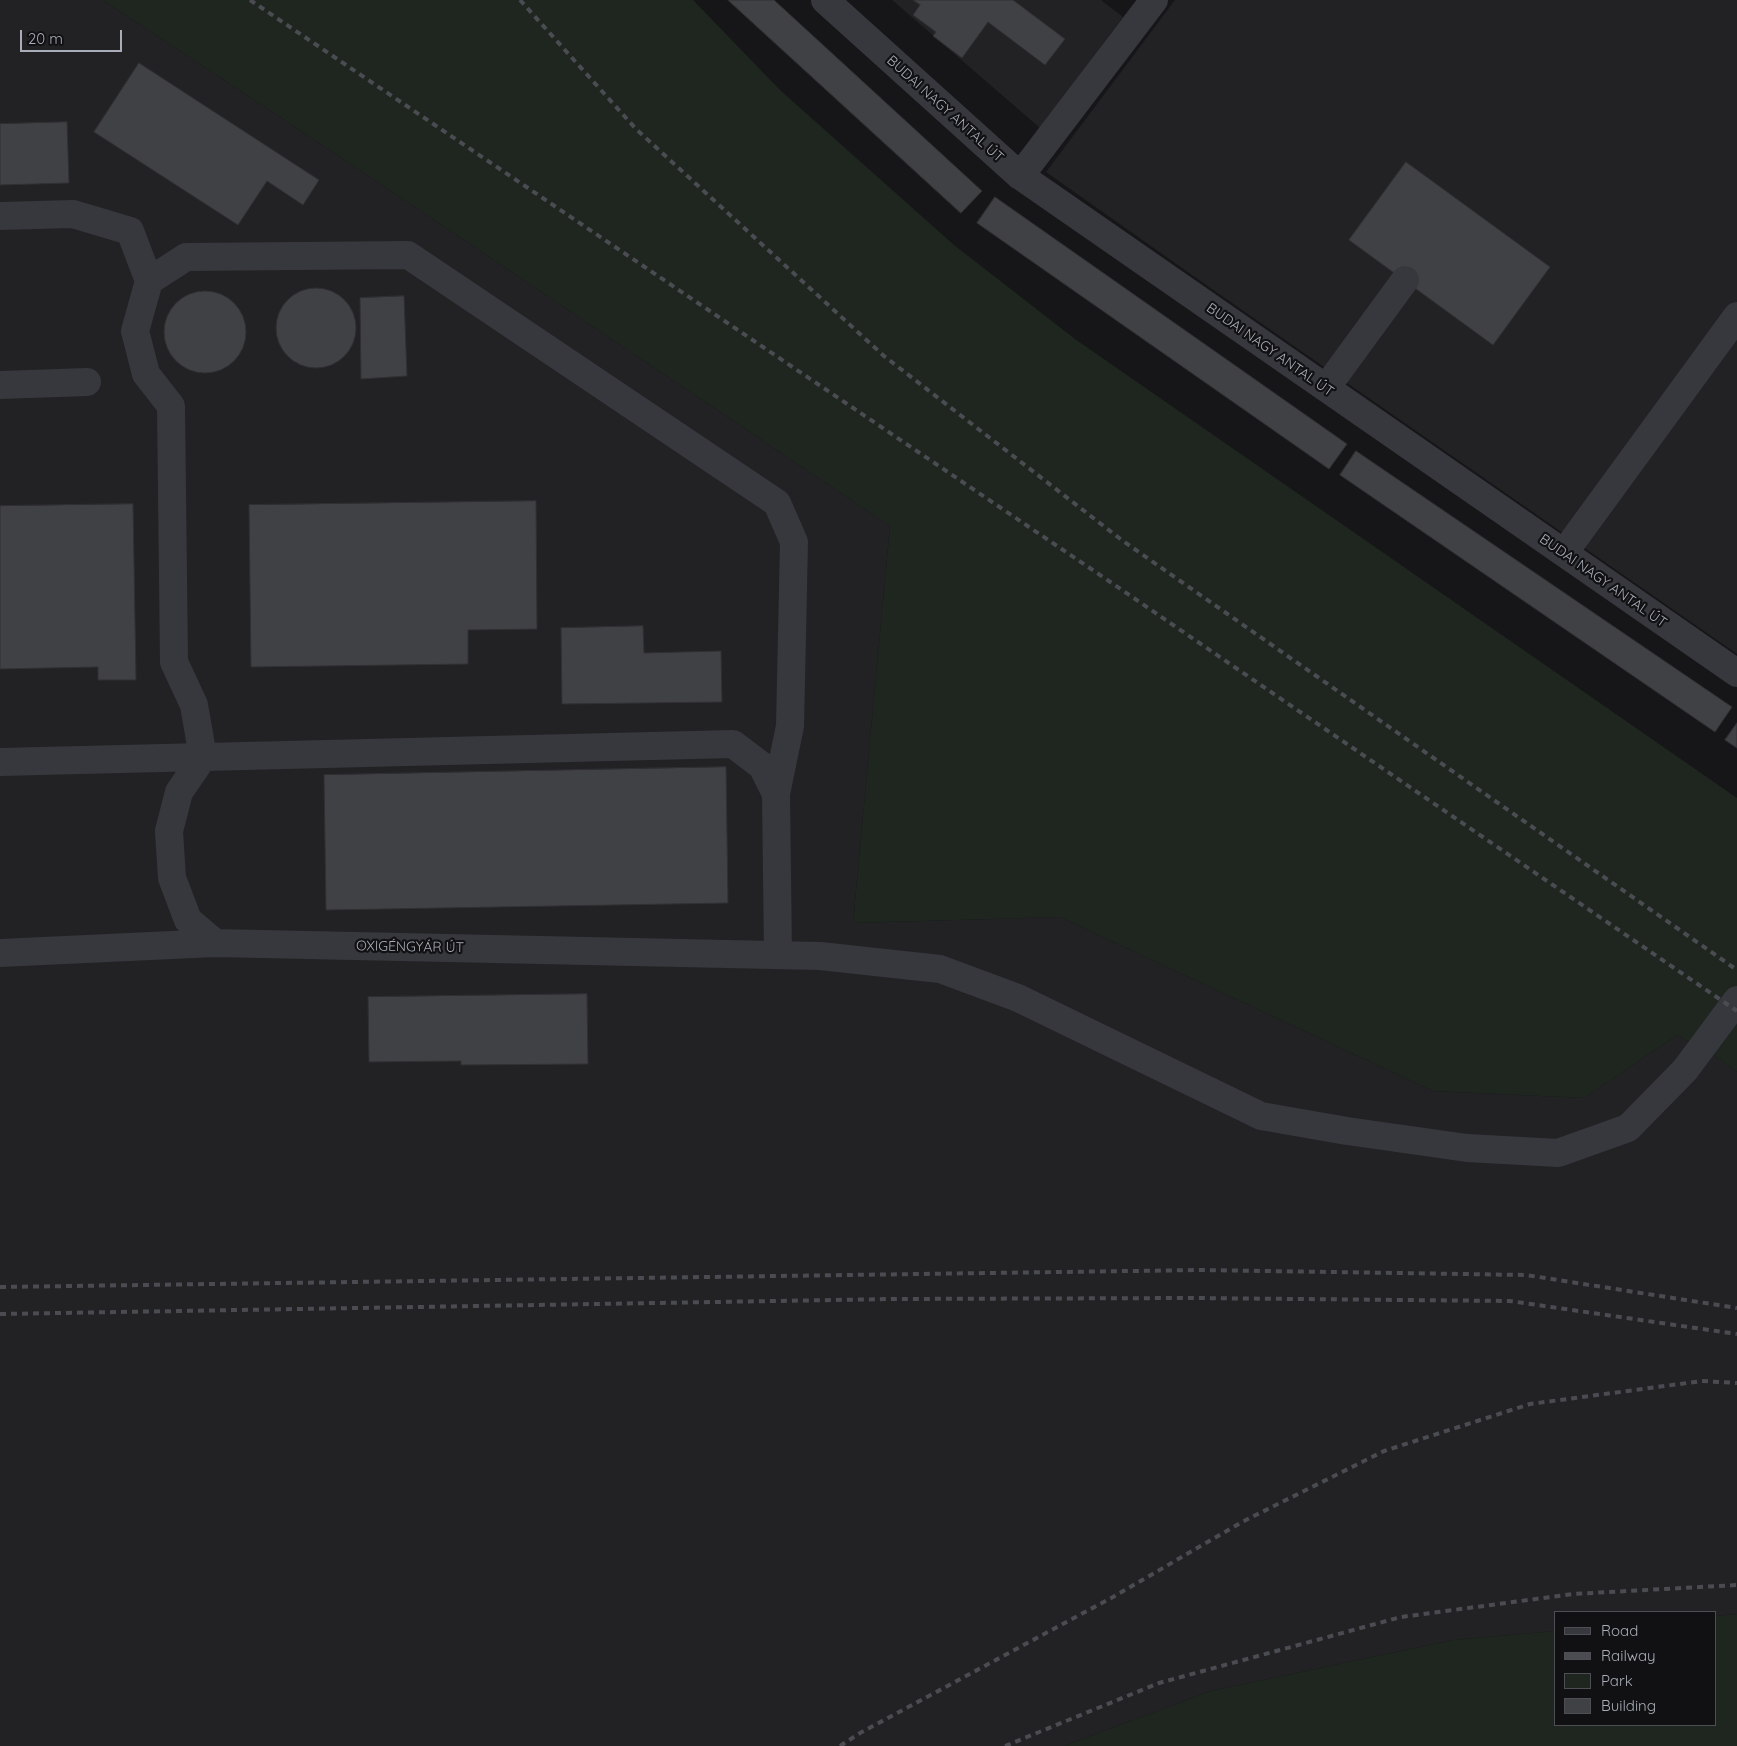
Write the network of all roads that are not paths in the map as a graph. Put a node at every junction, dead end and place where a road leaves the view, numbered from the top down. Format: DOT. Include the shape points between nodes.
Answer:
graph roads {
  1 [pos="824,0"];
  2 [pos="1154,0"];
  3 [pos="1020,176"];
  4 [pos="0,216"];
  5 [pos="1405,280"];
  6 [pos="149,281"];
  7 [pos="1737,316"];
  8 [pos="87,382"];
  9 [pos="0,385"];
  10 [pos="1326,388"];
  11 [pos="1564,554"];
  12 [pos="1737,673"];
  13 [pos="203,757"];
  14 [pos="0,762"];
  15 [pos="776,794"];
  16 [pos="215,943"];
  17 [pos="0,952"];
  18 [pos="778,956"];
  19 [pos="1737,1000"];
  1 -- 3 [label="street, BUDAI NAGY ANTAL ÚT"];
  2 -- 3 [label="street"];
  3 -- 10 [label="street, BUDAI NAGY ANTAL ÚT"];
  4 -- 6 [label="street" via="73,214 130,231"];
  5 -- 10 [label="street"];
  6 -- 13 [label="street" via="135,331 146,374 171,406 174,662 194,705"];
  6 -- 15 [label="street" via="186,257 408,255 777,503 794,542 790,726"];
  7 -- 11 [label="street"];
  8 -- 9 [label="street"];
  10 -- 11 [label="street, BUDAI NAGY ANTAL ÚT"];
  11 -- 12 [label="street, BUDAI NAGY ANTAL ÚT"];
  13 -- 14 [label="street"];
  13 -- 15 [label="street" via="734,744 762,766"];
  13 -- 16 [label="street" via="179,792 169,831 172,878 188,920"];
  15 -- 18 [label="street"];
  16 -- 17 [label="street, OXIGÉNGYÁR ÚT"];
  16 -- 18 [label="street, OXIGÉNGYÁR ÚT"];
  18 -- 19 [label="street, OXIGÉNGYÁR ÚT" via="820,956 940,969 1018,998 1261,1116 1467,1148 1558,1153 1628,1128 1685,1070"];
}
